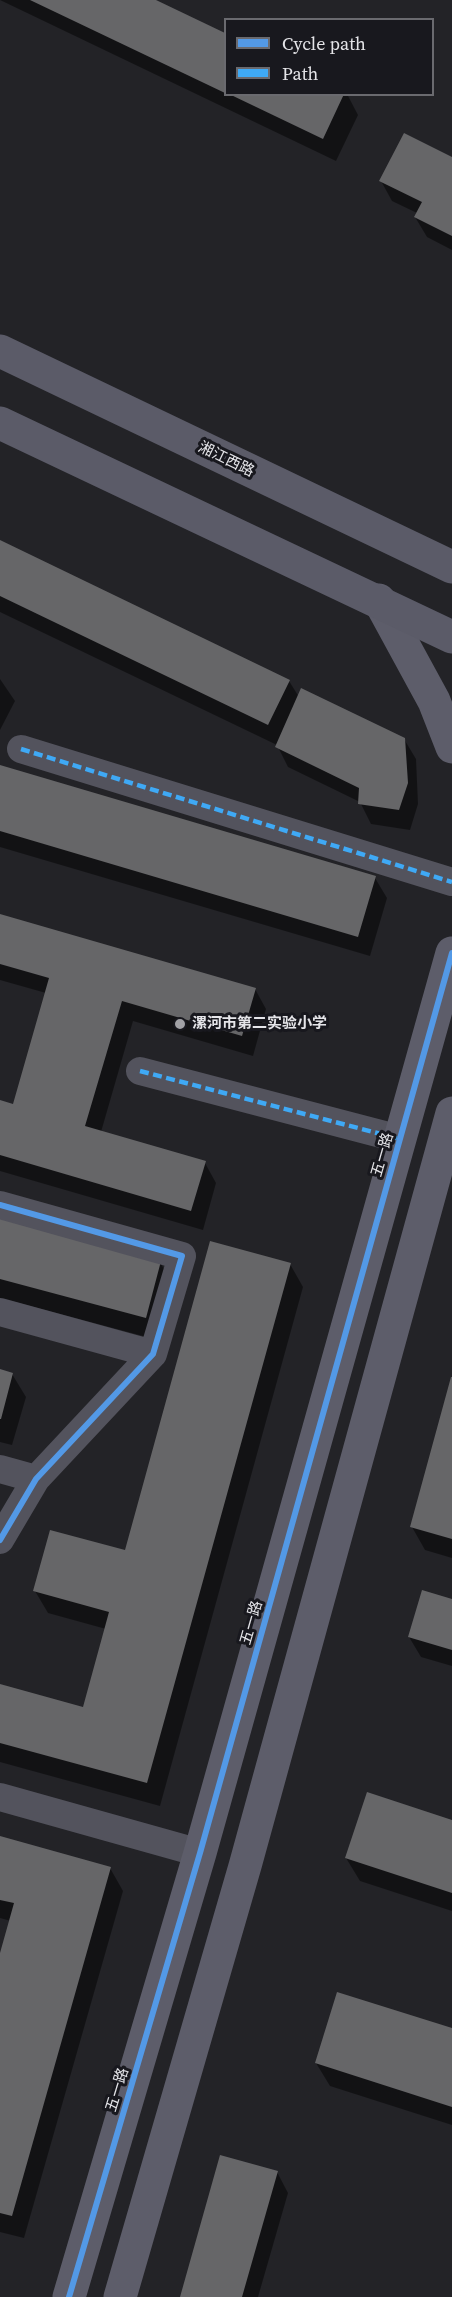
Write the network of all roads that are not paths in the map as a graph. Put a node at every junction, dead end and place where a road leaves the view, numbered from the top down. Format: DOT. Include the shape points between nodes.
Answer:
graph roads {
  1 [pos="0,351"];
  2 [pos="0,423"];
  3 [pos="400,545"];
  4 [pos="452,548"];
  5 [pos="452,567"];
  6 [pos="379,600"];
  7 [pos="452,637"];
  8 [pos="452,747"];
  9 [pos="21,749"];
  10 [pos="452,882"];
  11 [pos="452,953"];
  12 [pos="140,1071"];
  13 [pos="452,1113"];
  14 [pos="400,1138"];
  15 [pos="0,1205"];
  16 [pos="0,1312"];
  17 [pos="153,1354"];
  18 [pos="0,1469"];
  19 [pos="36,1479"];
  20 [pos="0,1540"];
  21 [pos="0,1797"];
  22 [pos="200,1853"];
  23 [pos="245,1866"];
  24 [pos="69,2297"];
  25 [pos="120,2297"];
  1 -- 3 [label="main road, 湘江西路"];
  2 -- 6 [label="main road"];
  3 -- 4 [label="street"];
  3 -- 5 [label="main road, 湘江西路"];
  6 -- 7 [label="main road"];
  6 -- 8 [label="street" via="434,701"];
  9 -- 10 [label="street"];
  11 -- 14 [label="street, 五一路"];
  12 -- 14 [label="street"];
  13 -- 23 [label="street"];
  14 -- 22 [label="street, 五一路"];
  15 -- 17 [label="street" via="182,1256"];
  16 -- 17 [label="street"];
  17 -- 19 [label="street"];
  18 -- 19 [label="street"];
  19 -- 20 [label="street"];
  21 -- 22 [label="street"];
  22 -- 23 [label="street"];
  22 -- 24 [label="street, 五一路"];
  23 -- 25 [label="street"];
}
